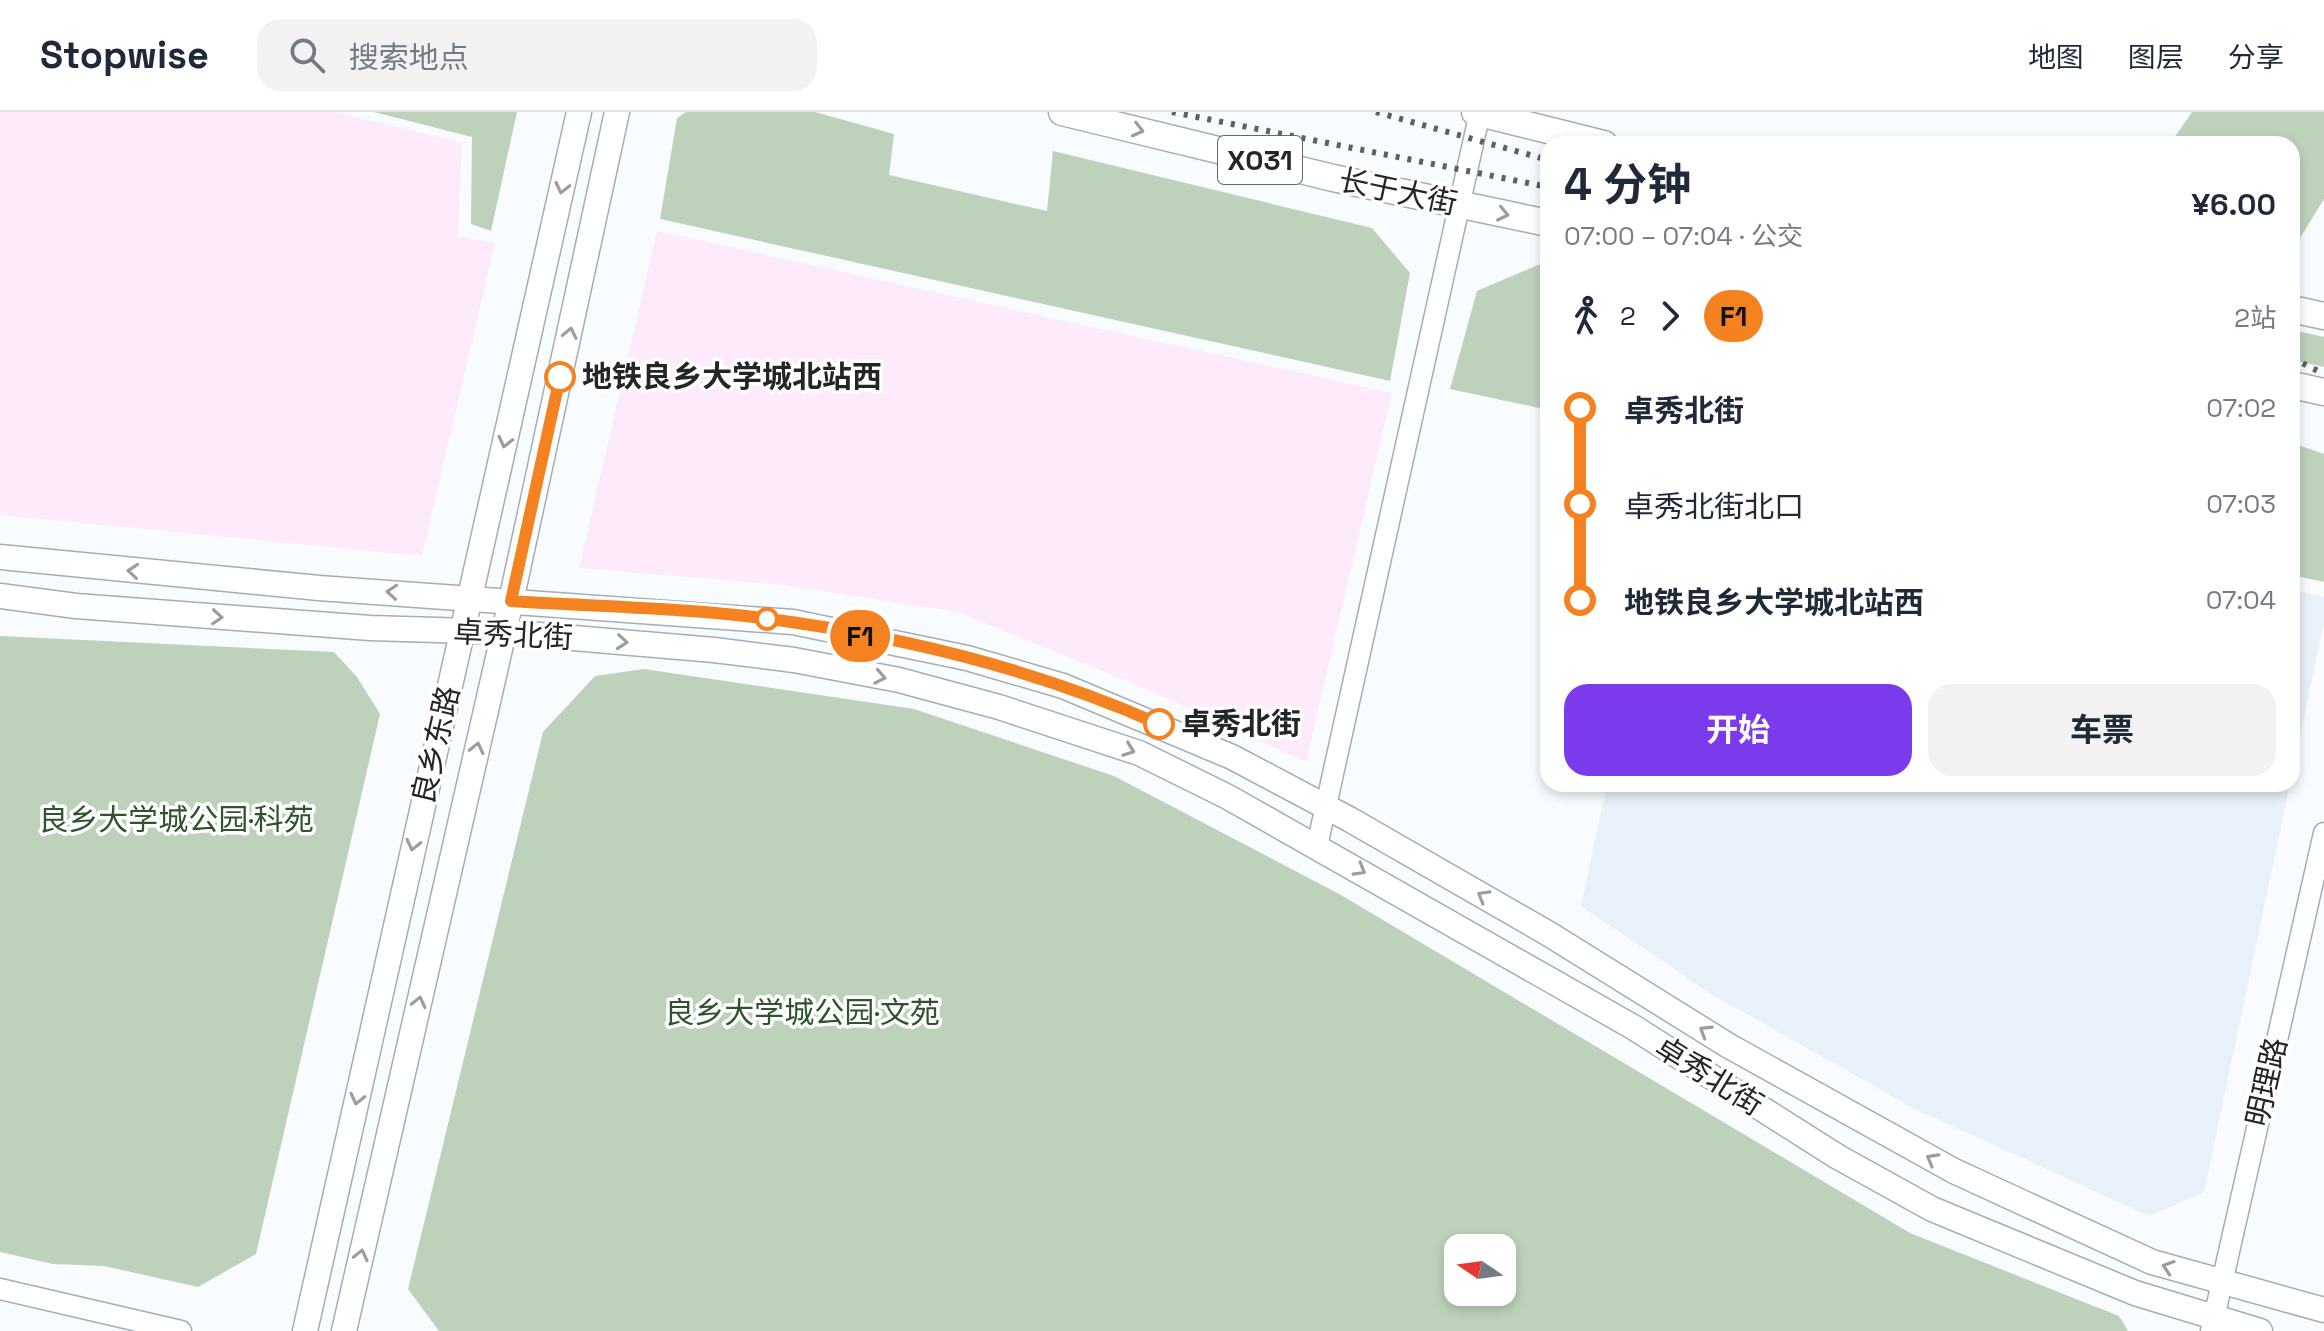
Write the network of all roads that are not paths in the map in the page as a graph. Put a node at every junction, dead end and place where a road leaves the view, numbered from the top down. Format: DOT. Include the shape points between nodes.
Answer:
graph roads {
  1 [pos="579,112"];
  2 [pos="617,112"];
  3 [pos="1062,112"];
  4 [pos="1478,112"];
  5 [pos="1572,136"];
  6 [pos="1458,205"];
  7 [pos="1540,221"];
  8 [pos="2300,311"];
  9 [pos="2324,316"];
  10 [pos="2300,387"];
  11 [pos="2324,392"];
  12 [pos="0,557"];
  13 [pos="0,596"];
  14 [pos="470,597"];
  15 [pos="511,601"];
  16 [pos="461,632"];
  17 [pos="504,632"];
  18 [pos="1326,808"];
  19 [pos="2324,833"];
  20 [pos="1317,846"];
  21 [pos="2221,1284"];
  22 [pos="0,1289"];
  23 [pos="2324,1310"];
  24 [pos="2212,1325"];
  25 [pos="181,1331"];
  26 [pos="305,1331"];
  27 [pos="344,1331"];
  28 [pos="2260,1331"];
  1 -- 14 [label="main road, 良乡东路, one-way"];
  15 -- 2 [label="main road, 良乡东路, one-way"];
  3 -- 6 [label="main road, 长于大街 / X031, one-way"];
  4 -- 5 [label="main road"];
  4 -- 6 [label="street"];
  6 -- 7 [label="main road, 长于大街 / X031, one-way"];
  6 -- 18 [label="street"];
  8 -- 9 [label="main road"];
  10 -- 11 [label="main road"];
  14 -- 12 [label="main road, 卓秀北街, one-way"];
  13 -- 16 [label="main road, 卓秀北街, one-way" via="76,606"];
  14 -- 15 [label="main road, 卓秀北街"];
  14 -- 16 [label="main road, 良乡东路"];
  15 -- 17 [label="main road, 良乡东路"];
  15 -- 18 [label="main road, 卓秀北街" via="793,622 967,658 1063,686 1154,722"];
  16 -- 17 [label="main road, 卓秀北街"];
  16 -- 26 [label="main road, 良乡东路, one-way"];
  17 -- 20 [label="main road, 卓秀北街, one-way" via="714,650 899,680 1139,753"];
  27 -- 17 [label="main road, 良乡东路, one-way"];
  18 -- 20 [label="street"];
  21 -- 18 [label="main road, 卓秀北街, one-way" via="2152,1262 1954,1171 1729,1046 1549,934"];
  19 -- 21 [label="street, 明理路"];
  20 -- 24 [label="main road, 卓秀北街, one-way" via="1633,1027 1838,1157 1932,1209"];
  21 -- 23 [label="main road, 卓秀北街"];
  21 -- 24 [label="street, 明理路"];
  22 -- 25 [label="street"];
  24 -- 28 [label="main road, 卓秀北街"];
}
